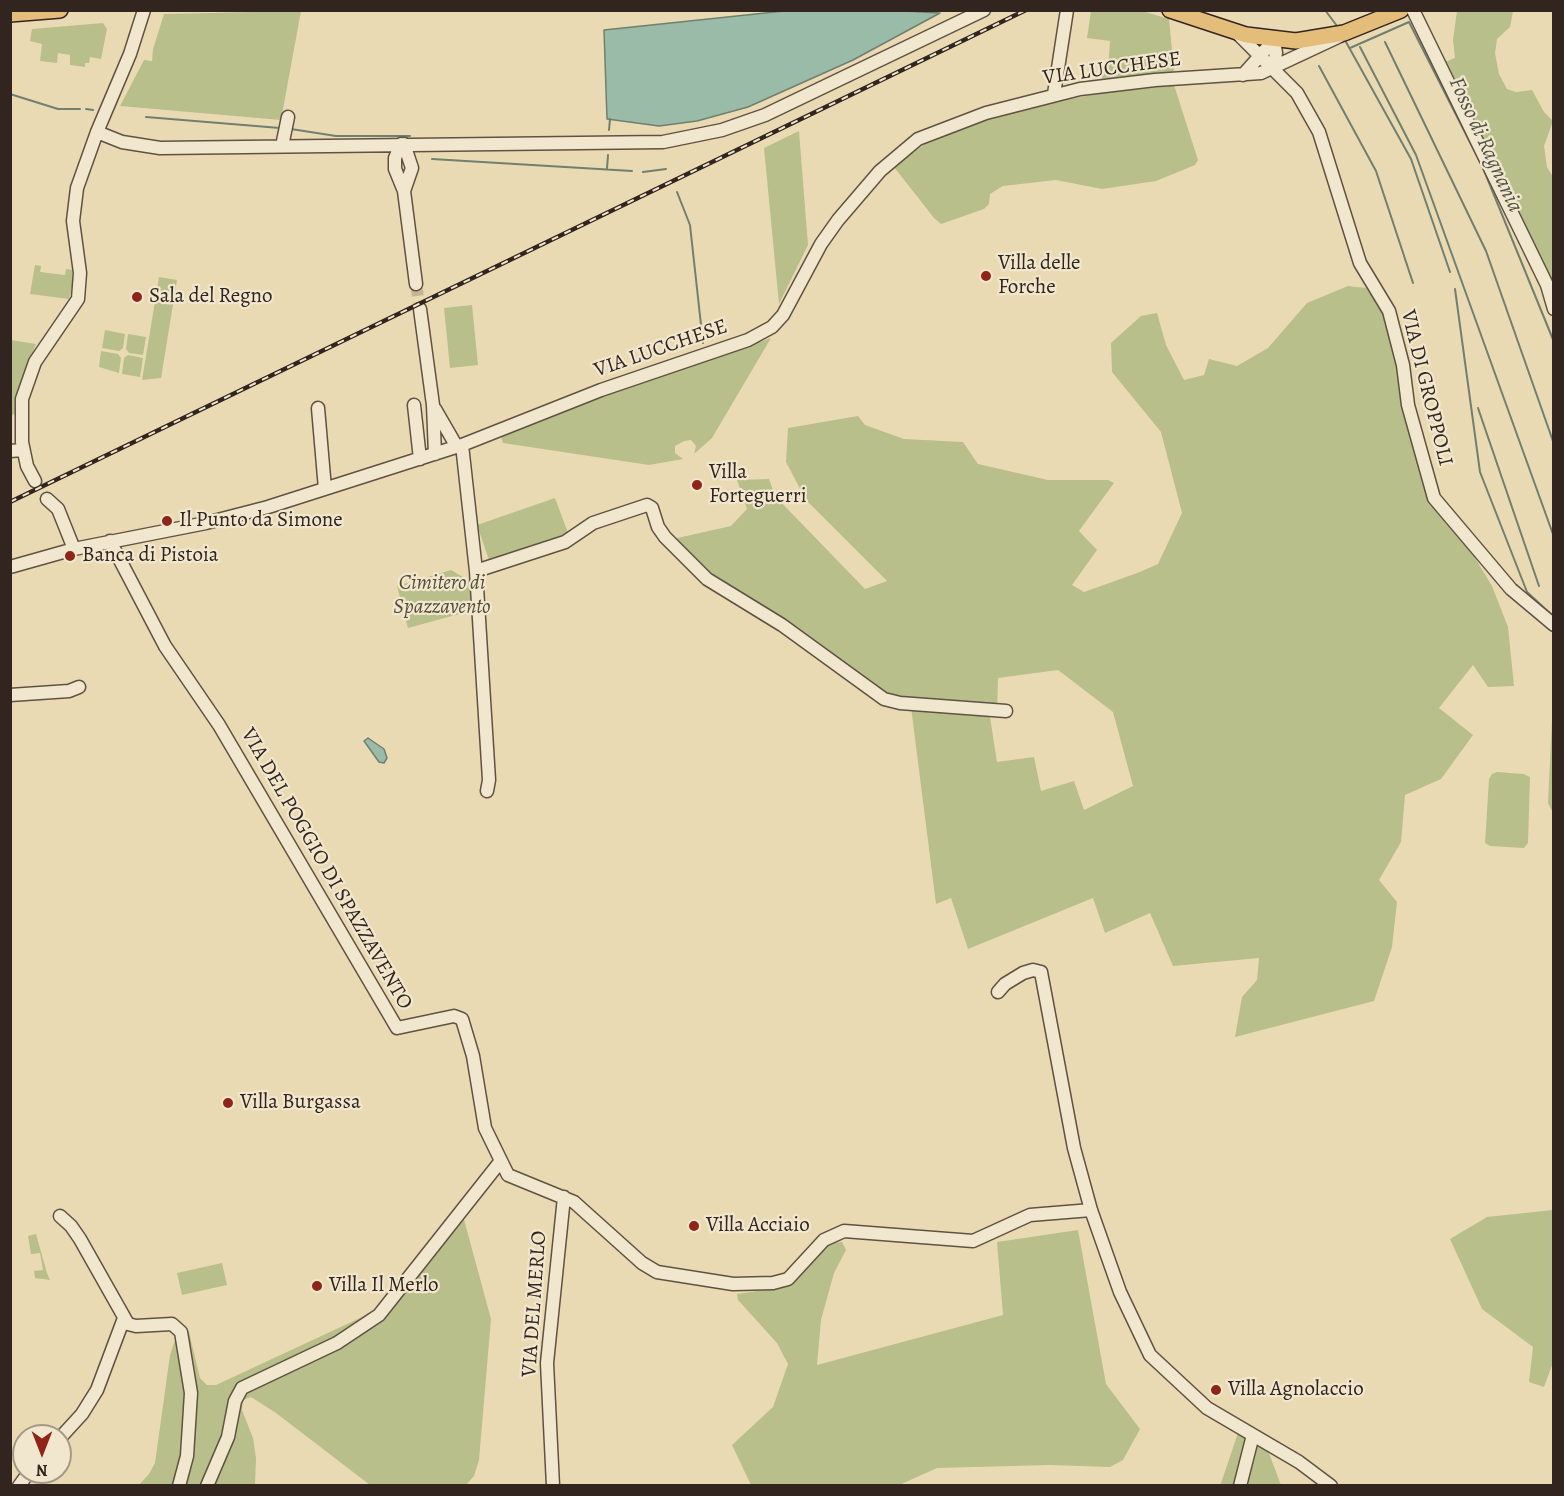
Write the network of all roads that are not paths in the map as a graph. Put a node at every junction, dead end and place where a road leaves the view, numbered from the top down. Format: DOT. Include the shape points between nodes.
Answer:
graph roads {
  1 [pos="60,10"];
  2 [pos="144,10"];
  3 [pos="984,10"];
  4 [pos="1067,10"];
  5 [pos="1170,10"];
  6 [pos="1401,10"];
  7 [pos="1413,10"];
  8 [pos="10,14"];
  9 [pos="1238,33"];
  10 [pos="1344,33"];
  11 [pos="1274,40"];
  12 [pos="1260,55"];
  13 [pos="1273,69"];
  14 [pos="1243,75"];
  15 [pos="1054,94"];
  16 [pos="288,117"];
  17 [pos="97,132"];
  18 [pos="402,144"];
  19 [pos="428,144"];
  20 [pos="366,145"];
  21 [pos="282,146"];
  22 [pos="394,162"];
  23 [pos="411,164"];
  24 [pos="404,191"];
  25 [pos="417,284"];
  26 [pos="420,309"];
  27 [pos="1554,309"];
  28 [pos="414,405"];
  29 [pos="433,405"];
  30 [pos="318,408"];
  31 [pos="460,446"];
  32 [pos="17,450"];
  33 [pos="435,454"];
  34 [pos="420,459"];
  35 [pos="35,481"];
  36 [pos="325,489"];
  37 [pos="47,499"];
  38 [pos="110,541"];
  39 [pos="74,549"];
  40 [pos="10,567"];
  41 [pos="476,571"];
  42 [pos="1554,625"];
  43 [pos="79,687"];
  44 [pos="10,695"];
  45 [pos="1006,711"];
  46 [pos="487,791"];
  47 [pos="998,992"];
  48 [pos="500,1162"];
  49 [pos="564,1197"];
  50 [pos="1091,1210"];
  51 [pos="60,1216"];
  52 [pos="124,1318"];
  53 [pos="72,1424"];
  54 [pos="1253,1435"];
  55 [pos="179,1485"];
  56 [pos="207,1485"];
  57 [pos="553,1485"];
  58 [pos="1240,1485"];
  59 [pos="1331,1485"];
  1 -- 8 [label="main road"];
  2 -- 17 [label="street"];
  3 -- 19 [label="street" via="787,105 713,133 640,144"];
  4 -- 15 [label="street"];
  5 -- 9 [label="main road"];
  6 -- 10 [label="main road"];
  7 -- 27 [label="street" via="1547,285"];
  9 -- 11 [label="main road"];
  9 -- 12 [label="street"];
  10 -- 11 [label="main road" via="1305,40"];
  10 -- 13 [label="street, VIA LUCCHESE"];
  11 -- 12 [label="street"];
  11 -- 13 [label="street"];
  12 -- 13 [label="street, VIA DI GROPPOLI"];
  12 -- 14 [label="street"];
  13 -- 14 [label="street, VIA LUCCHESE"];
  13 -- 42 [label="street, VIA DI GROPPOLI" via="1298,93 1314,122 1360,263 1389,311 1403,365 1408,405 1434,498 1511,589"];
  14 -- 15 [label="street, VIA LUCCHESE" via="1139,81"];
  15 -- 31 [label="street, VIA LUCCHESE" via="935,131 905,148 838,220 790,304 767,330"];
  16 -- 21 [label="street"];
  17 -- 21 [label="street" via="149,147"];
  17 -- 32 [label="street" via="77,188 73,212 80,273 78,299 35,362 22,399"];
  18 -- 19 [label="street"];
  18 -- 20 [label="street"];
  18 -- 22 [label="street"];
  18 -- 23 [label="street"];
  19 -- 23 [label="street"];
  20 -- 21 [label="street"];
  20 -- 22 [label="street"];
  22 -- 24 [label="street"];
  23 -- 24 [label="street"];
  24 -- 25 [label="street"];
  26 -- 29 [label="street"];
  28 -- 34 [label="street"];
  29 -- 31 [label="street"];
  29 -- 33 [label="street"];
  30 -- 36 [label="street"];
  31 -- 33 [label="street, VIA LUCCHESE"];
  31 -- 41 [label="street"];
  32 -- 35 [label="street"];
  33 -- 34 [label="street, VIA LUCCHESE"];
  34 -- 36 [label="street, VIA LUCCHESE"];
  36 -- 38 [label="street, VIA LUCCHESE" via="218,520"];
  37 -- 39 [label="street" via="57,507"];
  38 -- 39 [label="street, VIA LUCCHESE"];
  38 -- 48 [label="street, VIA DEL POGGIO DI SPAZZAVENTO" via="165,646 219,725 397,1028 454,1016 462,1019 473,1056 485,1128"];
  39 -- 40 [label="street, VIA LUCCHESE"];
  41 -- 45 [label="street" via="565,542 593,523 650,506 665,537 707,579 782,625 884,699 900,704"];
  41 -- 46 [label="street"];
  43 -- 44 [label="street"];
  47 -- 50 [label="street" via="1023,974 1041,972 1074,1148"];
  48 -- 49 [label="street, VIA DEL POGGIO DI SPAZZAVENTO" via="508,1175"];
  48 -- 56 [label="street" via="379,1315 336,1343 242,1388 235,1401 226,1444"];
  49 -- 50 [label="street, VIA DEL POGGIO DI SPAZZAVENTO" via="585,1209 642,1263 657,1272 733,1284 788,1279 824,1240 844,1231 973,1241 1030,1215"];
  49 -- 57 [label="street, VIA DEL MERLO" via="547,1363"];
  50 -- 54 [label="street" via="1120,1292 1150,1355 1207,1408"];
  51 -- 52 [label="street" via="80,1239"];
  52 -- 53 [label="street" via="97,1390"];
  52 -- 55 [label="street" via="133,1326 172,1324 181,1332 191,1393 187,1456"];
  54 -- 58 [label="street"];
  54 -- 59 [label="street"];
}
